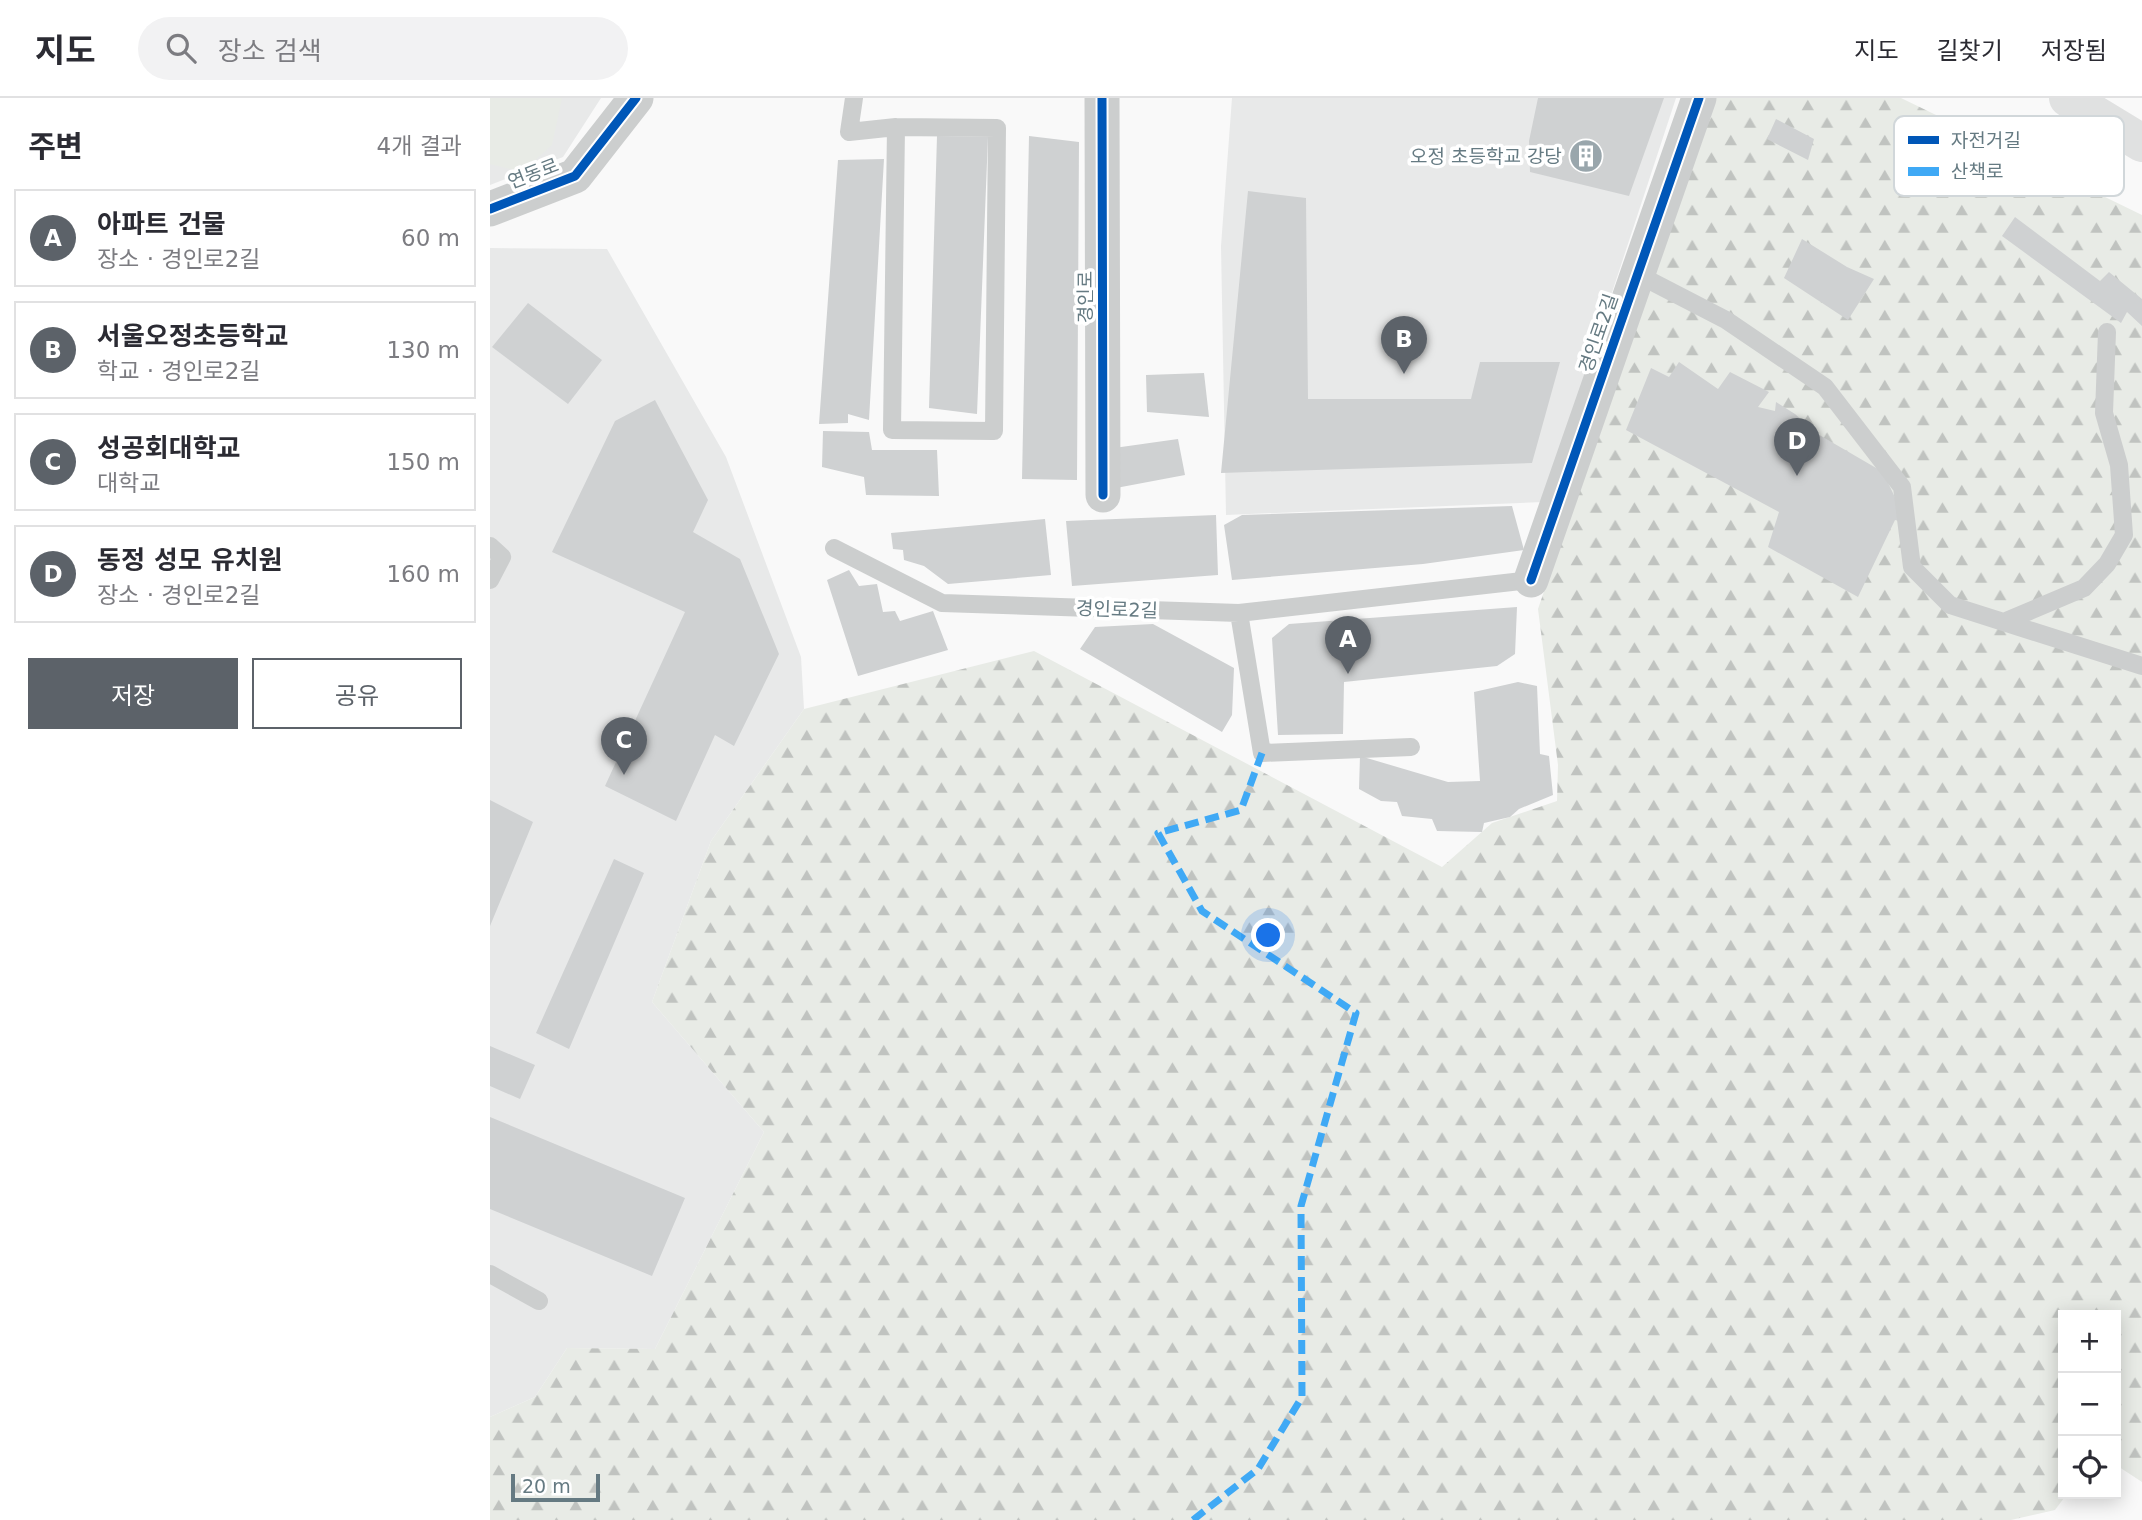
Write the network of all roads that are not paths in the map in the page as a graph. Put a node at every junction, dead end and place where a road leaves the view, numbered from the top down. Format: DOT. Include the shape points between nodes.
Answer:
graph roads {
  1 [pos="636,98"];
  2 [pos="854,98"];
  3 [pos="1102,98"];
  4 [pos="1699,98"];
  5 [pos="2068,98"];
  6 [pos="2098,116"];
  7 [pos="896,127"];
  8 [pos="2124,132"];
  9 [pos="2142,143"];
  10 [pos="490,209"];
  11 [pos="1637,274"];
  12 [pos="2107,332"];
  13 [pos="1103,495"];
  14 [pos="490,546"];
  15 [pos="834,548"];
  16 [pos="490,580"];
  17 [pos="1531,580"];
  18 [pos="1239,613"];
  19 [pos="2006,621"];
  20 [pos="2142,666"];
  21 [pos="1411,747"];
  22 [pos="490,1274"];
  23 [pos="539,1301"];
  1 -- 10 [label="street, 연동로" via="575,176"];
  2 -- 7 [label="lane" via="849,132"];
  3 -- 13 [label="street, 경인로"];
  4 -- 11 [label="street, 경인로2길"];
  5 -- 6 [label="main road"];
  7 -- 7 [label="lane" via="892,429 994,431 997,128"];
  8 -- 9 [label="main road"];
  11 -- 17 [label="street, 경인로2길"];
  11 -- 19 [label="lane" via="1726,320 1825,387 1902,487 1912,568 1950,605"];
  12 -- 19 [label="lane" via="2104,413 2119,465 2124,535 2108,564 2084,588"];
  14 -- 16 [label="lane" via="502,557"];
  15 -- 18 [label="lane, 경인로2길" via="942,603"];
  17 -- 18 [label="lane, 경인로2길"];
  18 -- 21 [label="lane" via="1262,752"];
  19 -- 20 [label="lane"];
  22 -- 23 [label="lane"];
}
